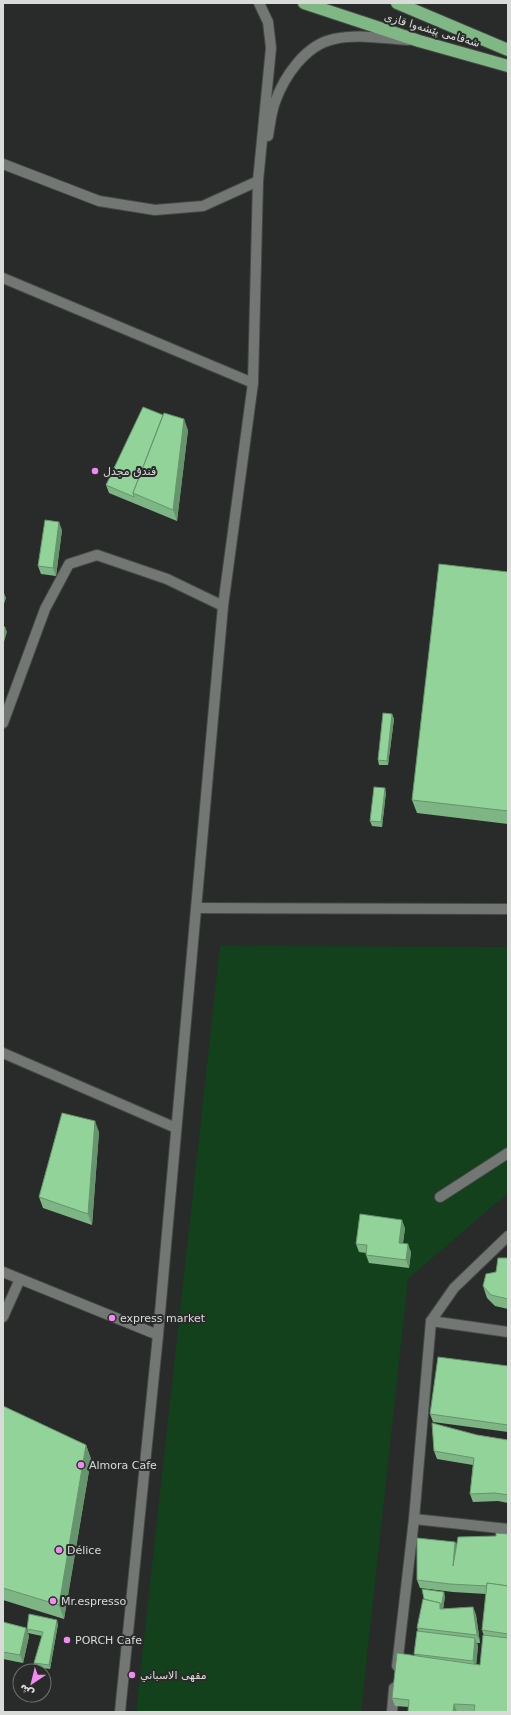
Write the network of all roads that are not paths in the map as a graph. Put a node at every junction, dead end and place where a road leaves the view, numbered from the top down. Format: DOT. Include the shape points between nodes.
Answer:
graph roads {
  1 [pos="259,3"];
  2 [pos="304,3"];
  3 [pos="397,3"];
  4 [pos="419,41"];
  5 [pos="508,50"];
  6 [pos="508,66"];
  7 [pos="3,164"];
  8 [pos="258,181"];
  9 [pos="3,278"];
  10 [pos="253,383"];
  11 [pos="223,606"];
  12 [pos="3,723"];
  13 [pos="197,908"];
  14 [pos="508,909"];
  15 [pos="3,1053"];
  16 [pos="176,1128"];
  17 [pos="508,1153"];
  18 [pos="440,1197"];
  19 [pos="508,1236"];
  20 [pos="3,1272"];
  21 [pos="20,1279"];
  22 [pos="3,1317"];
  23 [pos="432,1321"];
  24 [pos="508,1332"];
  25 [pos="158,1335"];
  26 [pos="414,1519"];
  27 [pos="508,1529"];
  28 [pos="120,1712"];
  29 [pos="392,1712"];
  1 -- 8 [label="street" via="268,22 271,48"];
  2 -- 4 [label="highway, شەقامی پێشەوا قازی"];
  3 -- 5 [label="highway, شەقامی پێشەوا قازی"];
  4 -- 6 [label="highway, شەقامی پێشەوا قازی"];
  4 -- 8 [label="street" via="359,36 332,39 316,46 302,58 289,74 275,103"];
  7 -- 8 [label="street" via="99,201 155,210 203,206"];
  8 -- 10 [label="street"];
  9 -- 10 [label="street"];
  10 -- 11 [label="street"];
  11 -- 12 [label="street" via="167,579 97,555 69,564 45,608"];
  11 -- 13 [label="street"];
  13 -- 14 [label="street"];
  13 -- 16 [label="street"];
  15 -- 16 [label="street"];
  16 -- 25 [label="street"];
  17 -- 18 [label="street"];
  19 -- 23 [label="street" via="454,1288"];
  20 -- 21 [label="street"];
  21 -- 22 [label="street"];
  21 -- 25 [label="street"];
  23 -- 24 [label="street"];
  23 -- 26 [label="street"];
  25 -- 28 [label="street"];
  26 -- 27 [label="street"];
  26 -- 29 [label="street"];
}
